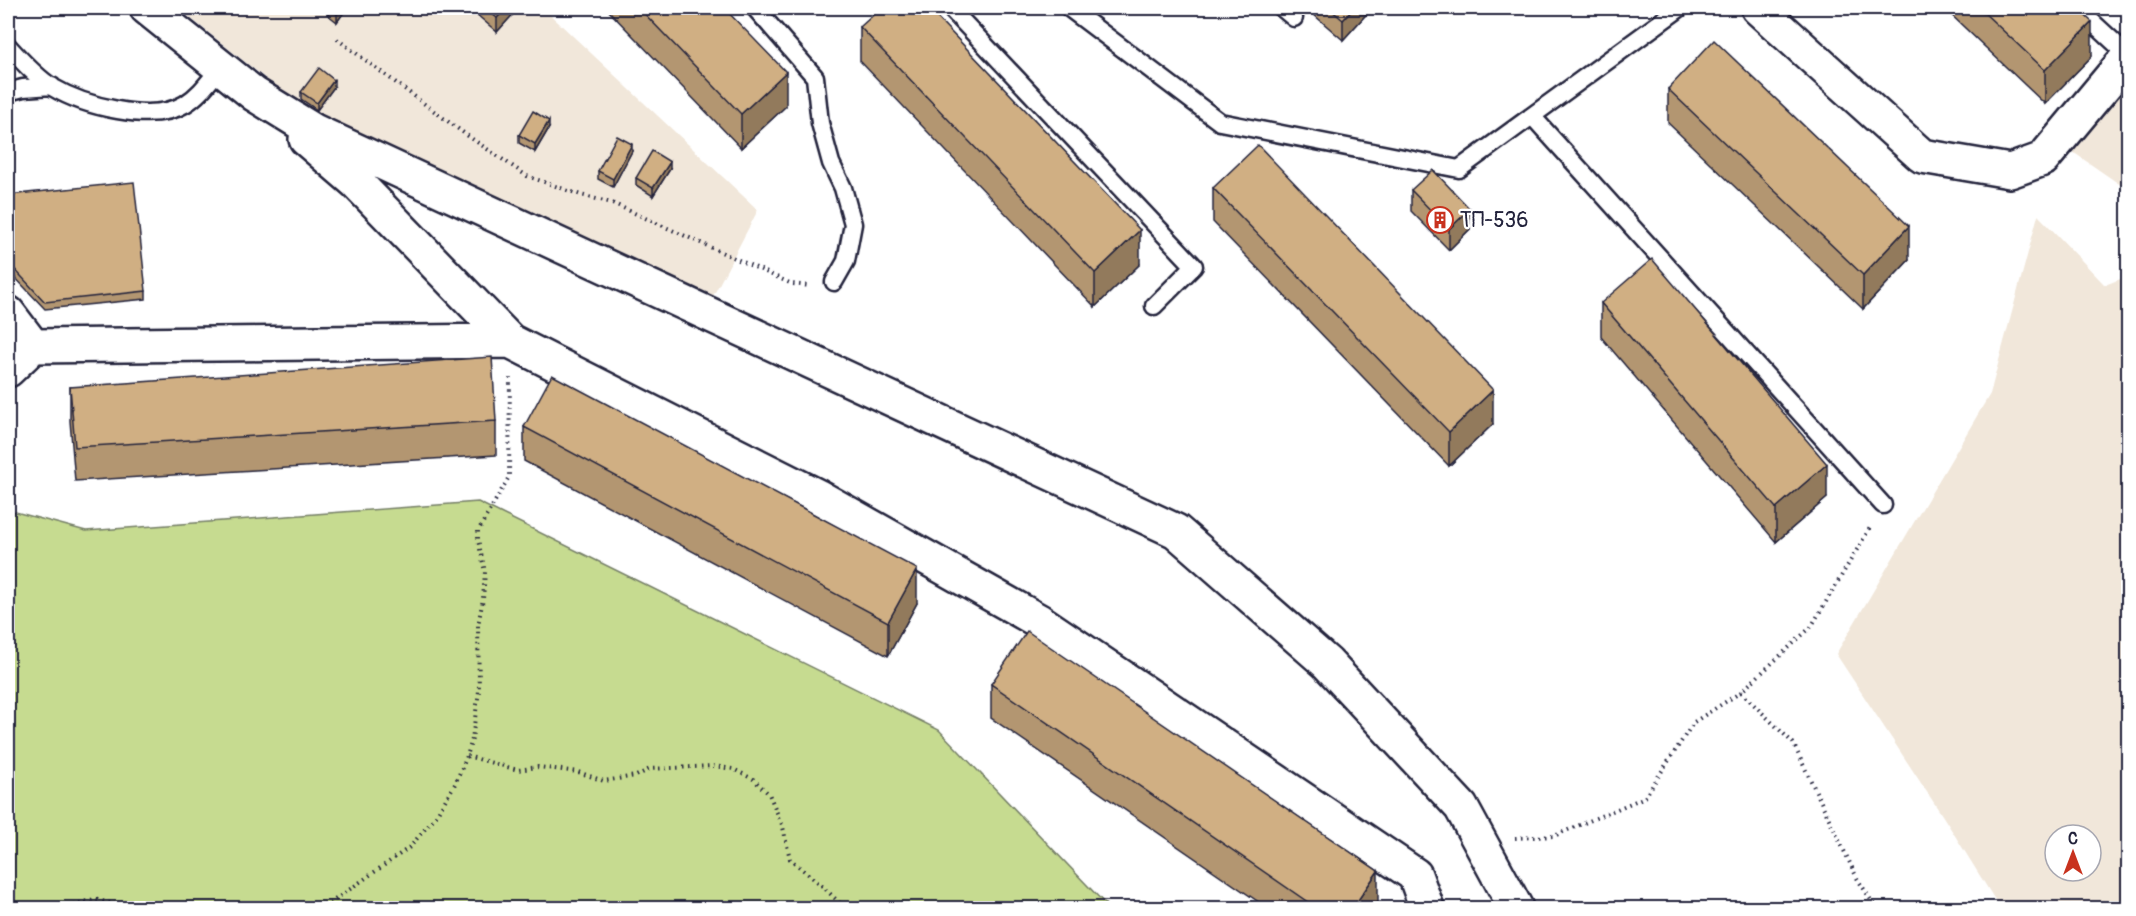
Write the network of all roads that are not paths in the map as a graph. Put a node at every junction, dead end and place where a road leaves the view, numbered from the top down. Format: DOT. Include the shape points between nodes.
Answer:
graph roads {
  1 [pos="147,8"];
  2 [pos="755,8"];
  3 [pos="950,8"];
  4 [pos="1069,8"];
  5 [pos="1680,8"];
  6 [pos="1758,8"];
  7 [pos="2077,8"];
  8 [pos="8,46"];
  9 [pos="2128,56"];
  10 [pos="221,67"];
  11 [pos="52,86"];
  12 [pos="8,92"];
  13 [pos="254,94"];
  14 [pos="1532,116"];
  15 [pos="834,282"];
  16 [pos="1154,306"];
  17 [pos="8,314"];
  18 [pos="510,341"];
  19 [pos="33,346"];
  20 [pos="8,370"];
  21 [pos="1883,505"];
  22 [pos="1427,909"];
  23 [pos="1516,909"];
  1 -- 10 [label="street"];
  2 -- 15 [label="lane" via="815,77 820,123 853,224 846,261"];
  3 -- 16 [label="lane" via="1194,266"];
  4 -- 14 [label="lane" via="1220,122 1459,169"];
  5 -- 14 [label="lane"];
  6 -- 9 [label="street" via="1922,156 2010,171 2043,159"];
  7 -- 9 [label="lane"];
  8 -- 11 [label="lane"];
  10 -- 11 [label="lane" via="202,91 184,105 161,111 114,109"];
  10 -- 13 [label="street"];
  11 -- 12 [label="lane"];
  13 -- 18 [label="street" via="356,183"];
  13 -- 23 [label="street" via="314,131 1176,531 1327,663 1461,807"];
  14 -- 21 [label="lane"];
  17 -- 19 [label="street"];
  18 -- 19 [label="street"];
  18 -- 22 [label="street" via="817,496 1039,621 1415,875"];
  19 -- 20 [label="street"];
}
